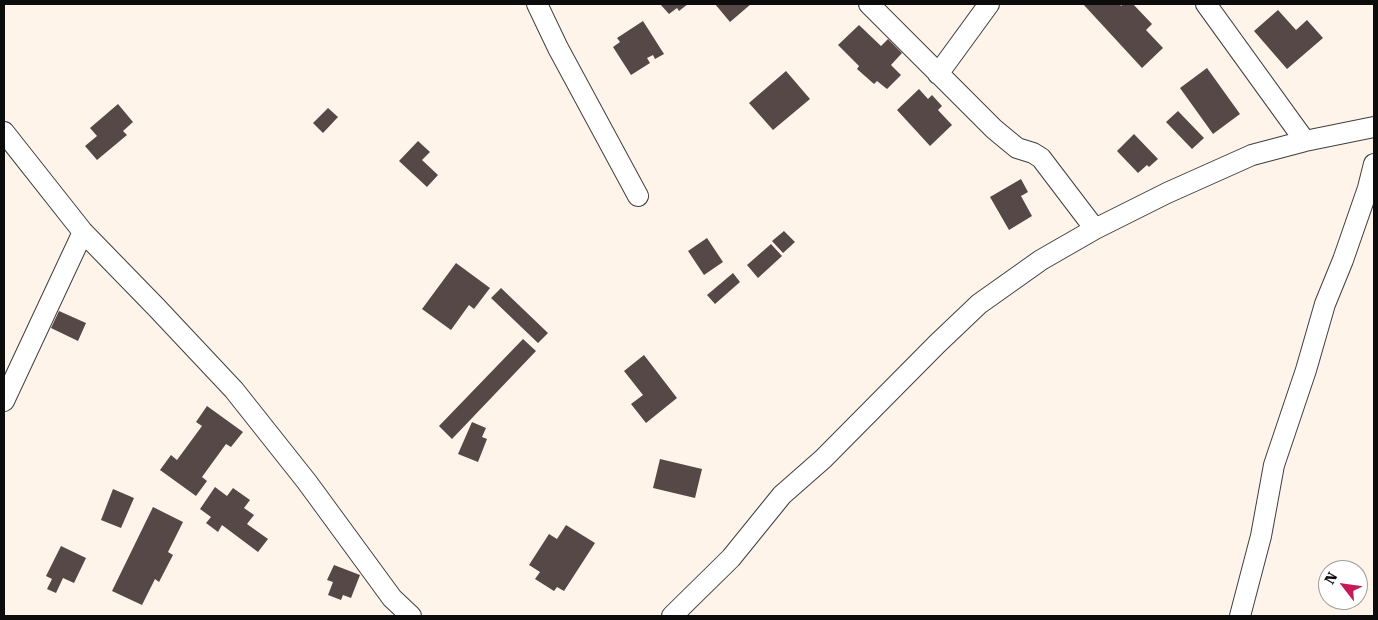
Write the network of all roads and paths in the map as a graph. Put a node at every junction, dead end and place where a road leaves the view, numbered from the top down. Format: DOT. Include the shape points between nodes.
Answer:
graph roads {
  1 [pos="537,4"];
  2 [pos="869,4"];
  3 [pos="989,4"];
  4 [pos="1206,4"];
  5 [pos="938,74"];
  6 [pos="1374,128"];
  7 [pos="4,132"];
  8 [pos="1304,141"];
  9 [pos="1374,164"];
  10 [pos="638,196"];
  11 [pos="1094,229"];
  12 [pos="83,232"];
  13 [pos="4,401"];
  14 [pos="411,616"];
  15 [pos="672,616"];
  16 [pos="1240,616"];
  1 -- 10 [label="street"];
  2 -- 5 [label="street"];
  3 -- 5 [label="street"];
  4 -- 8 [label="street"];
  5 -- 11 [label="street" via="1010,143 1041,158"];
  6 -- 8 [label="street"];
  7 -- 12 [label="street"];
  8 -- 11 [label="street" via="1252,155"];
  9 -- 16 [label="street" via="1274,465 1261,536"];
  11 -- 15 [label="street" via="979,304 782,496 731,558"];
  12 -- 13 [label="street"];
  12 -- 14 [label="street" via="234,390 392,598"];
}
